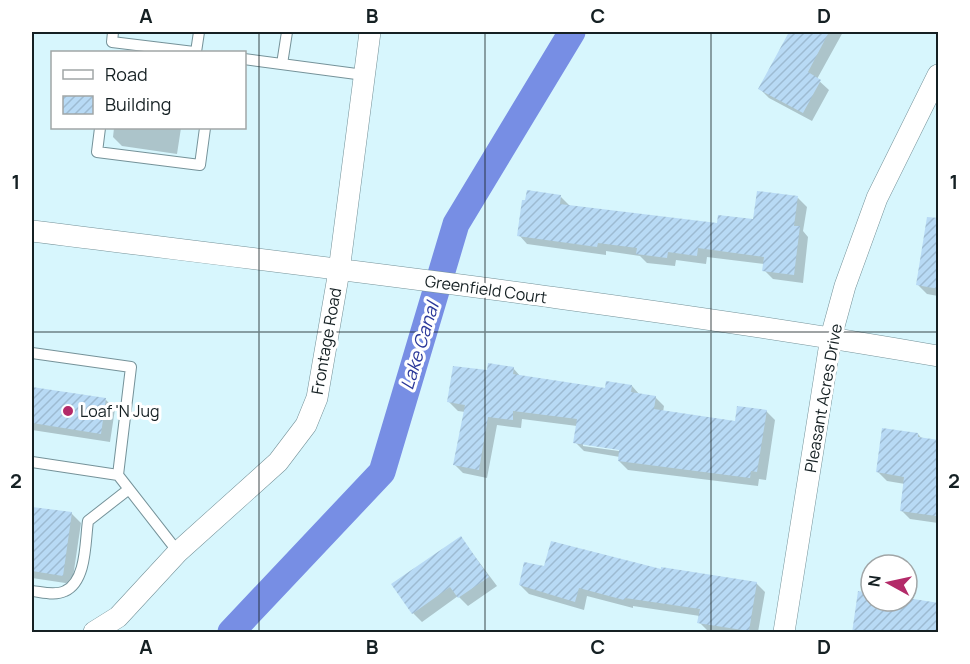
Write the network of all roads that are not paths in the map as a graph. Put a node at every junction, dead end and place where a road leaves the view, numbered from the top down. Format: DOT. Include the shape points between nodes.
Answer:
graph roads {
  1 [pos="199,32"];
  2 [pos="287,32"];
  3 [pos="370,32"];
  4 [pos="112,42"];
  5 [pos="187,51"];
  6 [pos="195,51"];
  7 [pos="246,59"];
  8 [pos="282,64"];
  9 [pos="364,75"];
  10 [pos="939,75"];
  11 [pos="100,129"];
  12 [pos="205,129"];
  13 [pos="32,231"];
  14 [pos="339,271"];
  15 [pos="831,337"];
  16 [pos="32,352"];
  17 [pos="939,356"];
  18 [pos="32,462"];
  19 [pos="118,475"];
  20 [pos="129,489"];
  21 [pos="178,552"];
  22 [pos="32,591"];
  23 [pos="94,633"];
  24 [pos="784,633"];
  1 -- 6 [label="lane"];
  2 -- 8 [label="lane"];
  3 -- 9 [label="street, Frontage Road"];
  4 -- 5 [label="lane"];
  7 -- 8 [label="lane"];
  8 -- 9 [label="lane"];
  9 -- 14 [label="street, Frontage Road"];
  10 -- 15 [label="street, Pleasant Acres Drive" via="877,198"];
  11 -- 12 [label="lane" via="97,152 200,165"];
  13 -- 14 [label="street, Greenfield Court"];
  14 -- 15 [label="street, Greenfield Court"];
  14 -- 21 [label="street, Frontage Road" via="317,398 306,424 278,462"];
  15 -- 17 [label="street, Greenfield Court"];
  15 -- 24 [label="street, Pleasant Acres Drive"];
  16 -- 19 [label="lane" via="131,367"];
  18 -- 19 [label="lane"];
  19 -- 20 [label="lane"];
  20 -- 21 [label="lane"];
  20 -- 22 [label="lane" via="88,521 82,568 75,582 65,591 53,594"];
  21 -- 23 [label="street, Frontage Road" via="118,618"];
}
